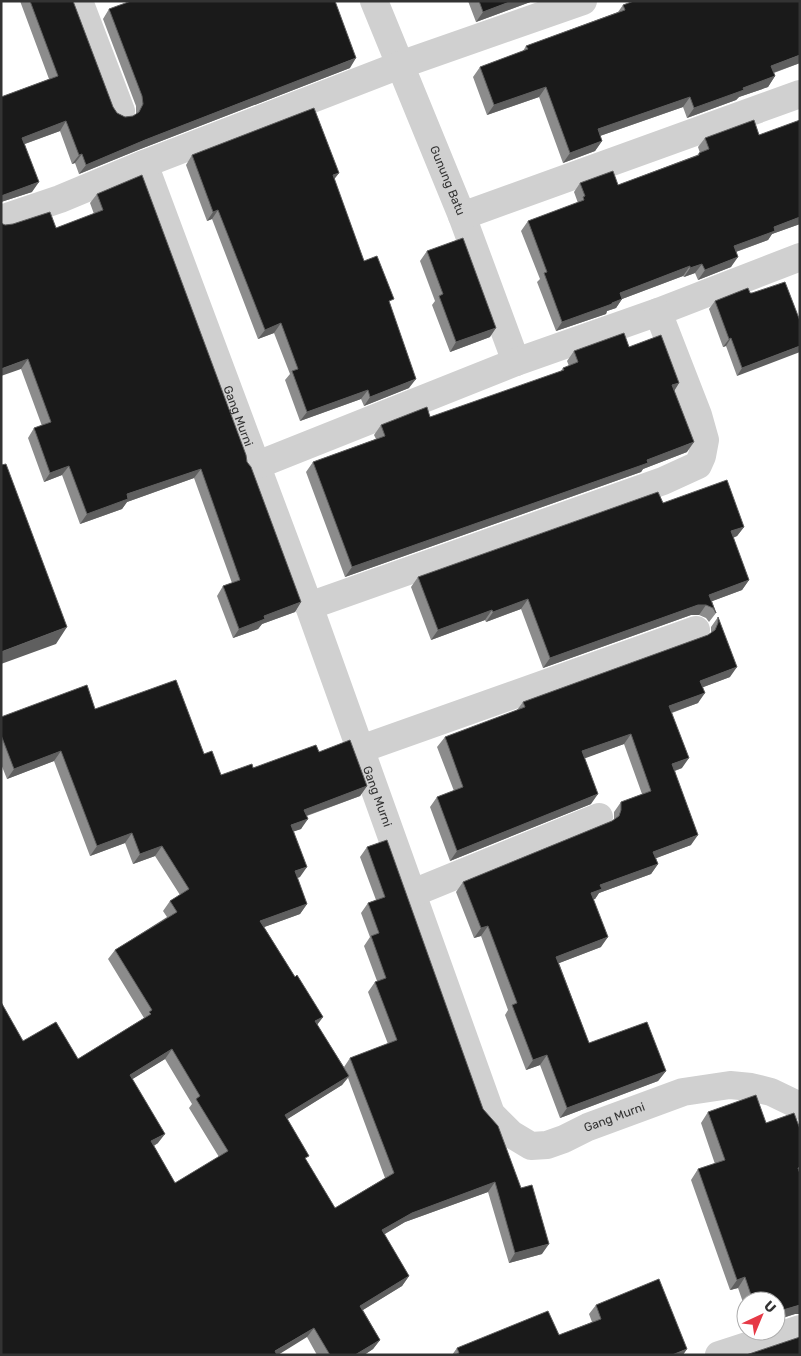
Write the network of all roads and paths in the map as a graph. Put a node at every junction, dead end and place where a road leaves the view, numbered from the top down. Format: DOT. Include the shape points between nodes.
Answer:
graph roads {
  1 [pos="79,1"];
  2 [pos="374,1"];
  3 [pos="583,1"];
  4 [pos="400,65"];
  5 [pos="800,94"];
  6 [pos="121,111"];
  7 [pos="144,164"];
  8 [pos="462,216"];
  9 [pos="1,219"];
  10 [pos="800,257"];
  11 [pos="658,312"];
  12 [pos="516,362"];
  13 [pos="256,466"];
  14 [pos="309,606"];
  15 [pos="696,630"];
  16 [pos="361,749"];
  17 [pos="599,817"];
  18 [pos="412,893"];
  19 [pos="800,1106"];
  20 [pos="800,1329"];
  21 [pos="719,1355"];
  1 -- 6 [label="street"];
  2 -- 4 [label="street, Gunung Batu"];
  3 -- 4 [label="street"];
  4 -- 7 [label="street"];
  4 -- 8 [label="street, Gunung Batu"];
  5 -- 8 [label="street"];
  7 -- 9 [label="street"];
  7 -- 13 [label="street, Gang Murni"];
  8 -- 12 [label="street, Gunung Batu"];
  10 -- 11 [label="street"];
  11 -- 12 [label="street"];
  11 -- 14 [label="street" via="705,440 698,465 653,484"];
  12 -- 13 [label="street"];
  13 -- 14 [label="street, Gang Murni"];
  14 -- 16 [label="street, Gang Murni"];
  15 -- 16 [label="street"];
  16 -- 18 [label="street, Gang Murni"];
  17 -- 18 [label="street"];
  18 -- 19 [label="street, Gang Murni" via="491,1114 511,1134 531,1146 547,1146 564,1140 588,1127 683,1092 730,1085 771,1092"];
  20 -- 21 [label="street"];
}
